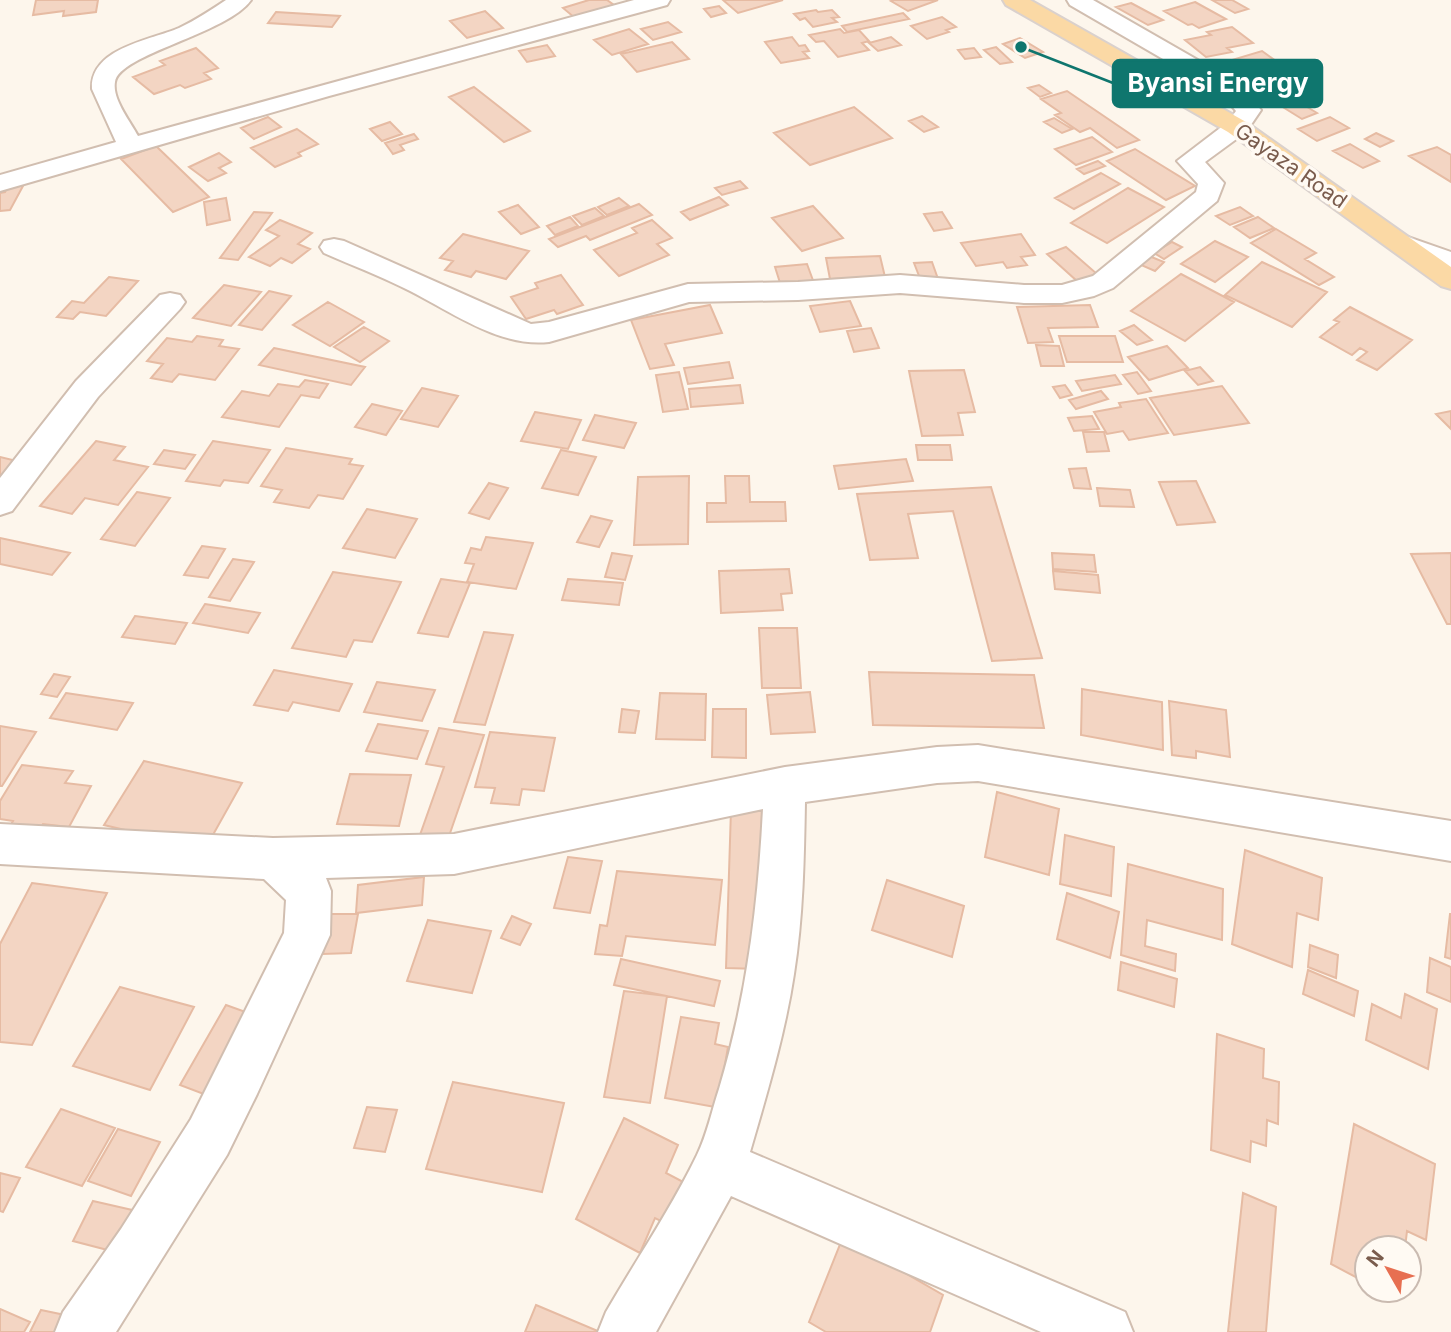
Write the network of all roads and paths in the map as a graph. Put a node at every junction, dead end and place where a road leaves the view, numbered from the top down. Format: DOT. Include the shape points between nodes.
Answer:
graph roads {
  1 [pos="240,0"];
  2 [pos="659,0"];
  3 [pos="1014,0"];
  4 [pos="1078,0"];
  5 [pos="1237,127"];
  6 [pos="131,146"];
  7 [pos="0,183"];
  8 [pos="1402,243"];
  9 [pos="334,247"];
  10 [pos="1451,262"];
  11 [pos="1451,280"];
  12 [pos="170,302"];
  13 [pos="0,502"];
  14 [pos="785,786"];
  15 [pos="1451,841"];
  16 [pos="0,844"];
  17 [pos="273,859"];
  18 [pos="720,1165"];
  19 [pos="83,1332"];
  20 [pos="626,1332"];
  21 [pos="1105,1332"];
  1 -- 6 [label="street" via="184,34 132,53 108,71 103,83 106,100"];
  2 -- 6 [label="street"];
  3 -- 5 [label="main road, Gayaza Road"];
  4 -- 5 [label="street" via="1228,87 1249,110"];
  5 -- 8 [label="main road, Gayaza Road"];
  5 -- 9 [label="street" via="1190,161 1211,183 1208,195 1103,282 1062,294 900,284 688,293 531,334 511,329"];
  6 -- 7 [label="street"];
  8 -- 10 [label="street"];
  8 -- 11 [label="main road, Gayaza Road"];
  12 -- 13 [label="street" via="87,389"];
  14 -- 15 [label="street" via="978,763"];
  14 -- 17 [label="street" via="454,854"];
  14 -- 18 [label="street" via="781,887 771,973 754,1053"];
  16 -- 17 [label="street"];
  17 -- 19 [label="street" via="309,891 307,935 208,1137"];
  18 -- 20 [label="street"];
  18 -- 21 [label="street"];
}
